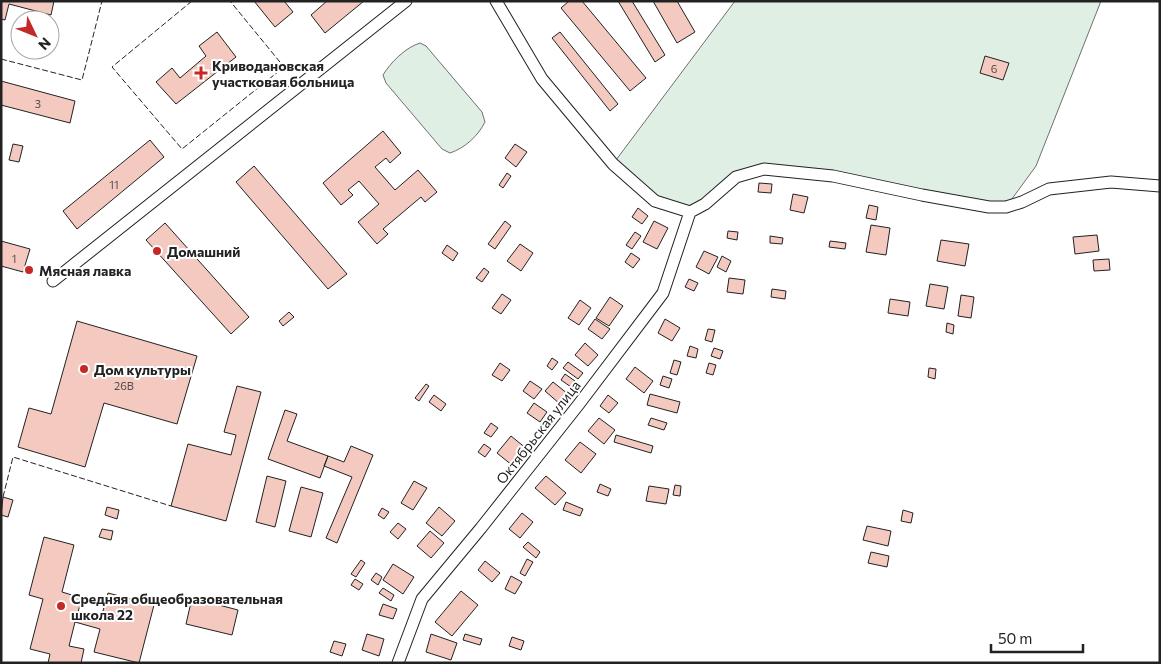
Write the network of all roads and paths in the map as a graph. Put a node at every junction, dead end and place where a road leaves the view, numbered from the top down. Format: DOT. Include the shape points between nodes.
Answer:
graph roads {
  1 [pos="406,1"];
  2 [pos="496,1"];
  3 [pos="1160,186"];
  4 [pos="690,212"];
  5 [pos="53,281"];
  6 [pos="398,663"];
  1 -- 5 [label="street"];
  2 -- 4 [label="street" via="542,79 613,164 655,201"];
  3 -- 4 [label="street" via="1111,182 1049,189 1022,202 988,207 833,176 764,169 736,177 706,204"];
  4 -- 6 [label="street, Октябрьская улица" via="663,293 579,404 422,599"];
}
